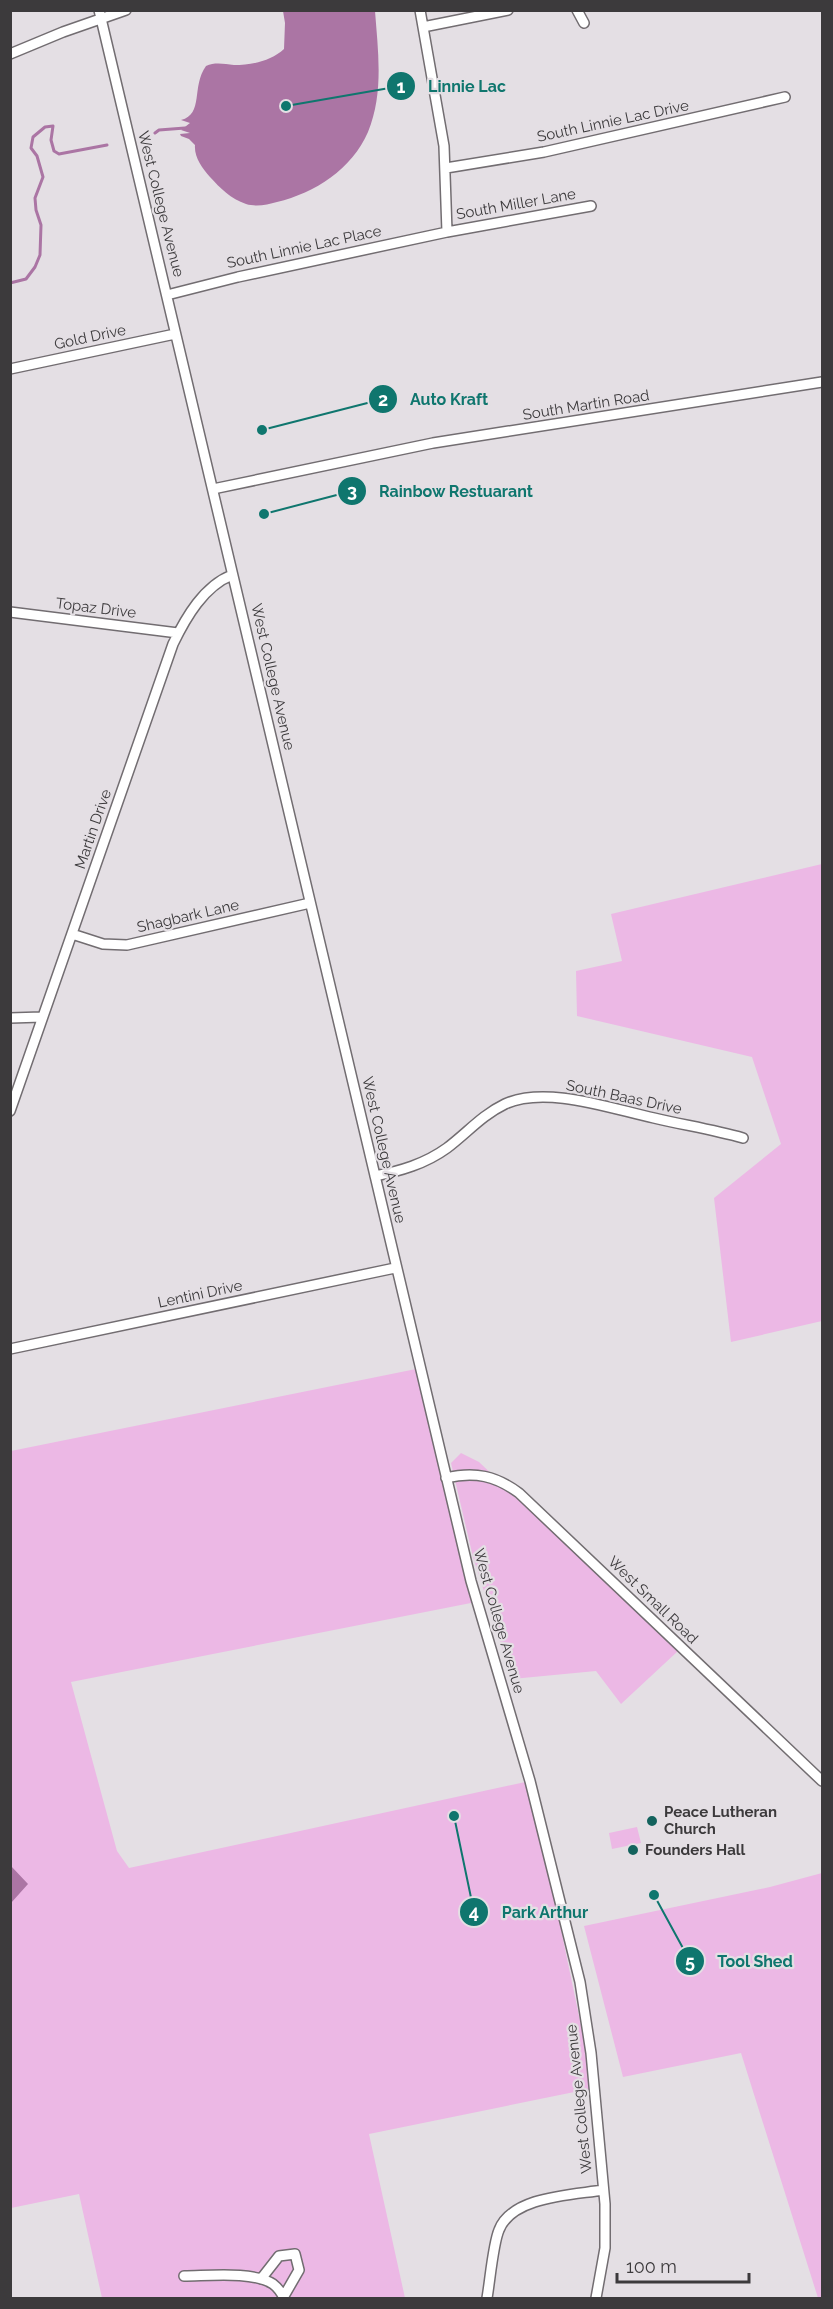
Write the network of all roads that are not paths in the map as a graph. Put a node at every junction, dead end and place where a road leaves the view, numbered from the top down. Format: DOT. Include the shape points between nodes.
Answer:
graph roads {
  1 [pos="126,10"];
  2 [pos="420,10"];
  3 [pos="508,10"];
  4 [pos="578,10"];
  5 [pos="100,15"];
  6 [pos="584,23"];
  7 [pos="423,27"];
  8 [pos="10,54"];
  9 [pos="785,97"];
  10 [pos="446,168"];
  11 [pos="591,206"];
  12 [pos="447,232"];
  13 [pos="167,295"];
  14 [pos="175,334"];
  15 [pos="10,369"];
  16 [pos="822,382"];
  17 [pos="213,489"];
  18 [pos="232,575"];
  19 [pos="10,612"];
  20 [pos="178,633"];
  21 [pos="310,903"];
  22 [pos="72,934"];
  23 [pos="42,1017"];
  24 [pos="10,1018"];
  25 [pos="10,1111"];
  26 [pos="743,1138"];
  27 [pos="375,1176"];
  28 [pos="396,1268"];
  29 [pos="10,1349"];
  30 [pos="446,1478"];
  31 [pos="822,1781"];
  32 [pos="603,2190"];
  33 [pos="184,2276"];
  34 [pos="261,2279"];
  35 [pos="284,2297"];
  36 [pos="487,2298"];
  37 [pos="596,2298"];
  1 -- 5 [label="street"];
  2 -- 7 [label="street"];
  3 -- 7 [label="street"];
  4 -- 6 [label="street"];
  5 -- 8 [label="street"];
  5 -- 13 [label="street, West College Avenue"];
  7 -- 10 [label="street"];
  9 -- 10 [label="street, South Linnie Lac Drive" via="544,152"];
  10 -- 12 [label="street"];
  11 -- 12 [label="street, South Miller Lane"];
  12 -- 13 [label="street, South Linnie Lac Place"];
  13 -- 14 [label="street, West College Avenue"];
  14 -- 15 [label="street, Gold Drive"];
  14 -- 17 [label="street, West College Avenue"];
  16 -- 17 [label="street, South Martin Road" via="433,443"];
  17 -- 18 [label="street, West College Avenue"];
  18 -- 20 [label="street, Martin Drive" via="207,592"];
  18 -- 21 [label="street, West College Avenue"];
  19 -- 20 [label="street, Topaz Drive"];
  20 -- 22 [label="street, Martin Drive"];
  21 -- 22 [label="street, Shagbark Lane" via="127,945 103,944"];
  21 -- 27 [label="street, West College Avenue"];
  22 -- 23 [label="street, Martin Drive"];
  23 -- 24 [label="street"];
  23 -- 25 [label="street, Martin Drive"];
  26 -- 27 [label="street, South Baas Drive" via="566,1099 525,1098 485,1115 432,1158"];
  27 -- 28 [label="street, West College Avenue"];
  28 -- 29 [label="street, Lentini Drive"];
  28 -- 30 [label="street, West College Avenue"];
  30 -- 31 [label="street, West Small Road" via="480,1475 507,1484 519,1493"];
  30 -- 32 [label="street, West College Avenue" via="484,1630 530,1781 580,1982 590,2044"];
  32 -- 36 [label="street" via="540,2200 516,2209 499,2229"];
  32 -- 37 [label="street, West College Avenue" via="605,2248"];
  33 -- 34 [label="street"];
  34 -- 35 [label="street" via="273,2284"];
  34 -- 35 [label="street" via="279,2256 295,2254 299,2270"];
}
